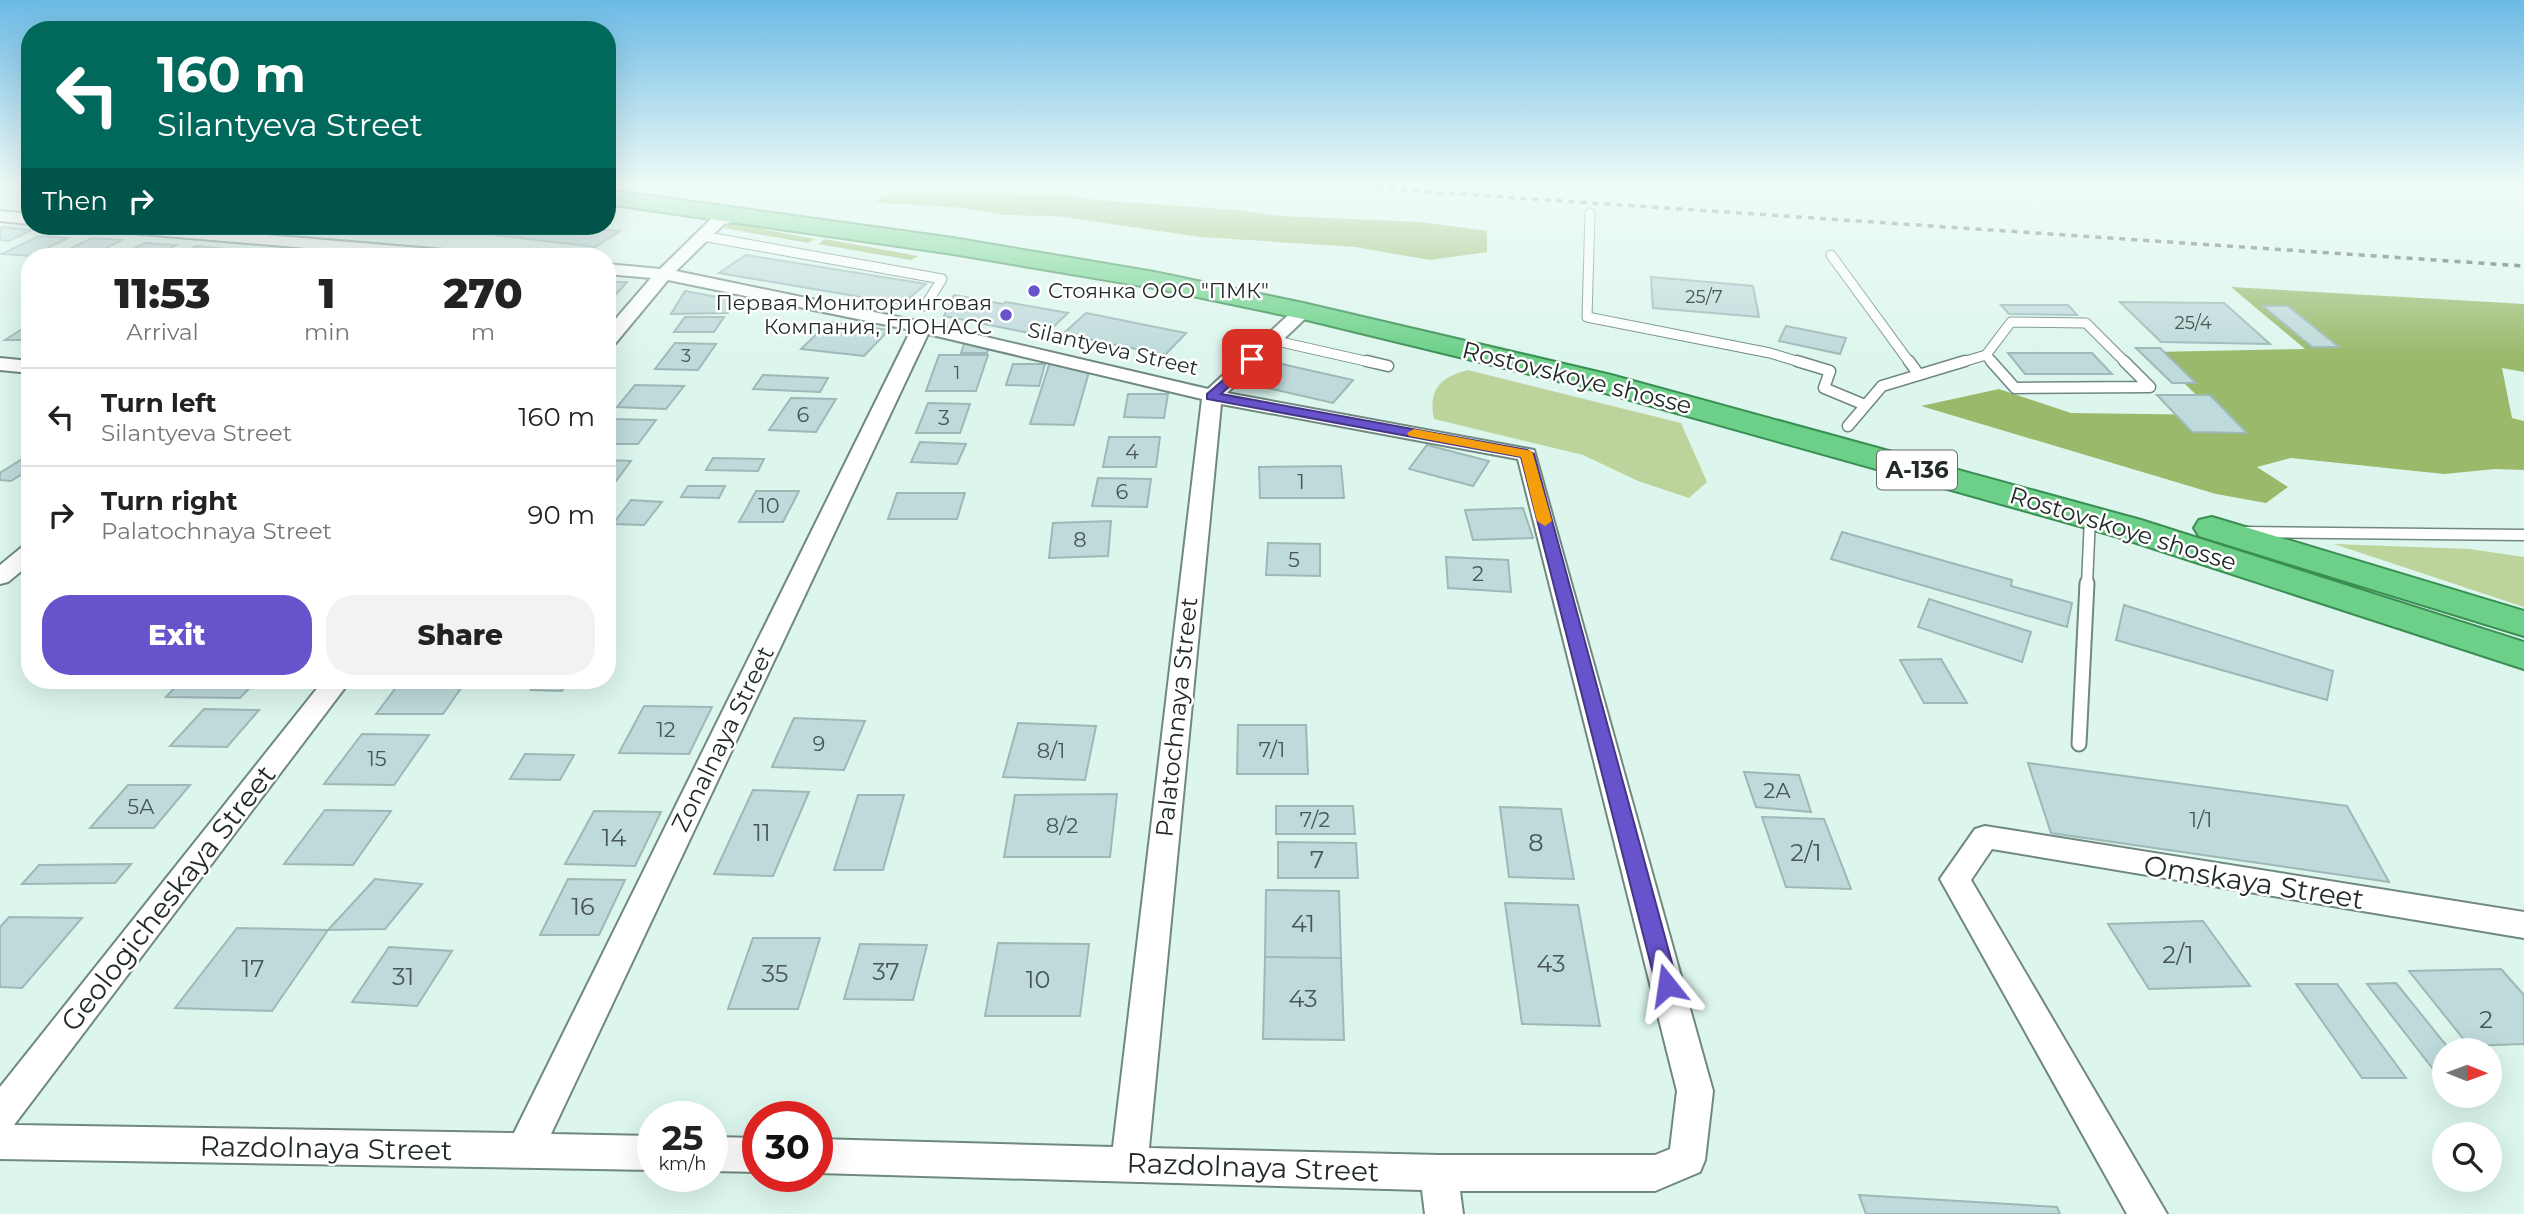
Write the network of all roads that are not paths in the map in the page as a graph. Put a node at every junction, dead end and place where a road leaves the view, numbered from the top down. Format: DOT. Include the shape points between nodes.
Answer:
graph roads {
  1 [pos="301,243"];
  2 [pos="695,243"];
  3 [pos="739,243"];
  4 [pos="922,243"];
  5 [pos="1014,243"];
  6 [pos="1589,243"];
  7 [pos="363,248"];
  8 [pos="1831,255"];
  9 [pos="616,270"];
  10 [pos="664,274"];
  11 [pos="1303,311"];
  12 [pos="924,316"];
  13 [pos="616,330"];
  14 [pos="1272,340"];
  15 [pos="1986,355"];
  16 [pos="0,364"];
  17 [pos="21,366"];
  18 [pos="1388,366"];
  19 [pos="1919,375"];
  20 [pos="1212,396"];
  21 [pos="1857,416"];
  22 [pos="2090,517"];
  23 [pos="2225,531"];
  24 [pos="2524,535"];
  25 [pos="21,560"];
  26 [pos="0,577"];
  27 [pos="2524,624"];
  28 [pos="2524,656"];
  29 [pos="331,689"];
  30 [pos="2079,744"];
  31 [pos="2524,925"];
  32 [pos="0,1115"];
  33 [pos="0,1142"];
  34 [pos="524,1151"];
  35 [pos="637,1153"];
  36 [pos="833,1156"];
  37 [pos="1687,1160"];
  38 [pos="1129,1163"];
  39 [pos="1439,1173"];
  40 [pos="1444,1214"];
  41 [pos="2148,1214"];
  1 -- 7 [label="street"];
  2 -- 10 [label="street"];
  3 -- 12 [label="lane" via="942,279"];
  4 -- 11 [label="highway, Rostovskoye shosse / А-136"];
  5 -- 21 [label="highway, Rostovskoye shosse / А-136" via="1332,298"];
  6 -- 21 [label="lane" via="1587,317 1770,353 1830,371 1824,388"];
  8 -- 19 [label="lane"];
  9 -- 10 [label="street, Silantyeva Street"];
  10 -- 12 [label="street, Silantyeva Street"];
  10 -- 13 [label="street"];
  11 -- 14 [label="street"];
  11 -- 22 [label="highway, Rostovskoye shosse / А-136" via="1600,382"];
  12 -- 20 [label="street, Silantyeva Street"];
  12 -- 34 [label="street, Zonalnaya Street"];
  14 -- 18 [label="lane"];
  14 -- 20 [label="street"];
  15 -- 15 [label="lane" via="2015,388 2150,387 2086,323 2011,322"];
  15 -- 19 [label="lane"];
  16 -- 17 [label="street"];
  19 -- 21 [label="lane" via="1882,386"];
  20 -- 37 [label="street, Silantyeva Street" via="1527,454 1695,1091"];
  20 -- 38 [label="street, Palatochnaya Street"];
  21 -- 23 [label="highway, Rostovskoye shosse / А-136"];
  22 -- 28 [label="highway, Rostovskoye shosse / А-136"];
  22 -- 30 [label="lane"];
  23 -- 24 [label="lane"];
  23 -- 27 [label="highway, Rostovskoye shosse / А-136"];
  25 -- 26 [label="street"];
  29 -- 32 [label="street, Geologicheskaya Street"];
  31 -- 41 [label="street, Omskaya Street" via="1984,837 1955,879"];
  33 -- 34 [label="street, Razdolnaya Street"];
  34 -- 35 [label="street, Razdolnaya Street"];
  36 -- 38 [label="street, Razdolnaya Street"];
  37 -- 39 [label="street, Razdolnaya Street" via="1655,1173"];
  38 -- 39 [label="street, Razdolnaya Street"];
  39 -- 40 [label="street"];
}
